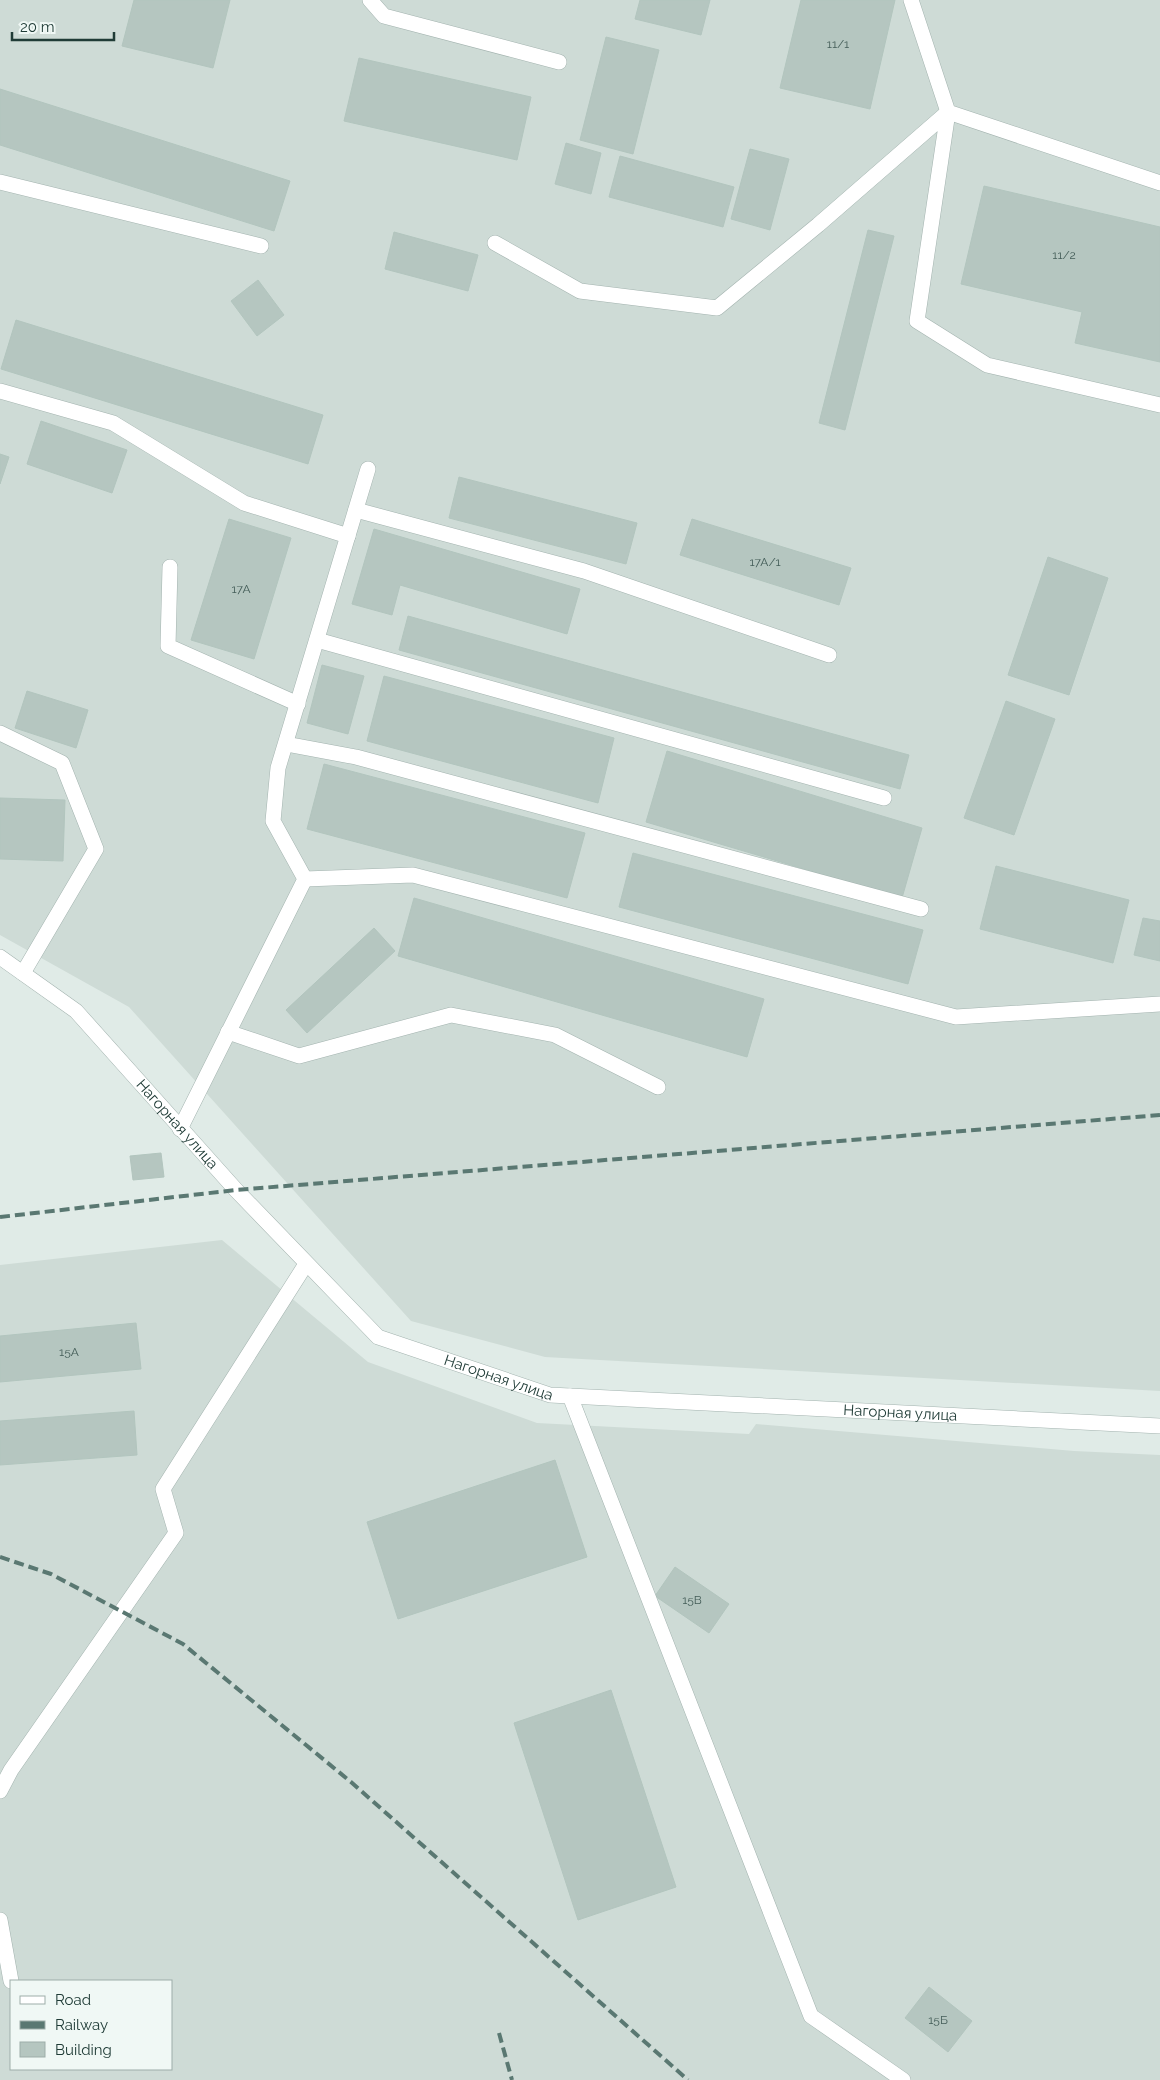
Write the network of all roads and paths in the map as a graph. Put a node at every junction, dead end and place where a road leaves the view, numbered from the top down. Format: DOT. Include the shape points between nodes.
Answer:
graph roads {
  1 [pos="370,0"];
  2 [pos="911,0"];
  3 [pos="559,62"];
  4 [pos="948,112"];
  5 [pos="0,182"];
  6 [pos="1160,183"];
  7 [pos="495,243"];
  8 [pos="261,246"];
  9 [pos="0,392"];
  10 [pos="1160,405"];
  11 [pos="368,469"];
  12 [pos="356,510"];
  13 [pos="348,536"];
  14 [pos="170,567"];
  15 [pos="317,640"];
  16 [pos="829,656"];
  17 [pos="298,704"];
  18 [pos="0,734"];
  19 [pos="286,744"];
  20 [pos="884,798"];
  21 [pos="305,879"];
  22 [pos="921,909"];
  23 [pos="0,957"];
  24 [pos="23,973"];
  25 [pos="1160,1004"];
  26 [pos="228,1032"];
  27 [pos="658,1087"];
  28 [pos="180,1129"];
  29 [pos="306,1264"];
  30 [pos="570,1396"];
  31 [pos="1160,1426"];
  32 [pos="0,1790"];
  33 [pos="0,1920"];
  34 [pos="11,1980"];
  35 [pos="903,2080"];
  1 -- 3 [label="street" via="384,16"];
  2 -- 4 [label="street"];
  4 -- 6 [label="street"];
  4 -- 7 [label="street" via="717,308 580,291"];
  4 -- 10 [label="street" via="917,321 987,365"];
  5 -- 8 [label="street"];
  9 -- 13 [label="street" via="112,423 244,504"];
  11 -- 12 [label="street"];
  12 -- 13 [label="street"];
  12 -- 16 [label="street" via="584,570"];
  13 -- 15 [label="street"];
  14 -- 17 [label="street" via="168,646"];
  15 -- 17 [label="street"];
  15 -- 20 [label="street"];
  17 -- 19 [label="street"];
  18 -- 24 [label="street" via="62,763 96,849"];
  19 -- 21 [label="street" via="278,768 273,821"];
  19 -- 22 [label="street" via="356,758"];
  21 -- 25 [label="street" via="413,875 956,1017"];
  21 -- 26 [label="street"];
  23 -- 24 [label="street, Нагорная улица"];
  24 -- 28 [label="street, Нагорная улица" via="76,1011"];
  26 -- 27 [label="street" via="299,1056 451,1015 556,1035"];
  26 -- 28 [label="street"];
  28 -- 29 [label="street, Нагорная улица"];
  29 -- 30 [label="street, Нагорная улица" via="378,1337 550,1395"];
  29 -- 32 [label="street" via="163,1489 176,1533"];
  30 -- 31 [label="street, Нагорная улица"];
  30 -- 35 [label="street" via="811,2016"];
  33 -- 34 [label="street"];
}
